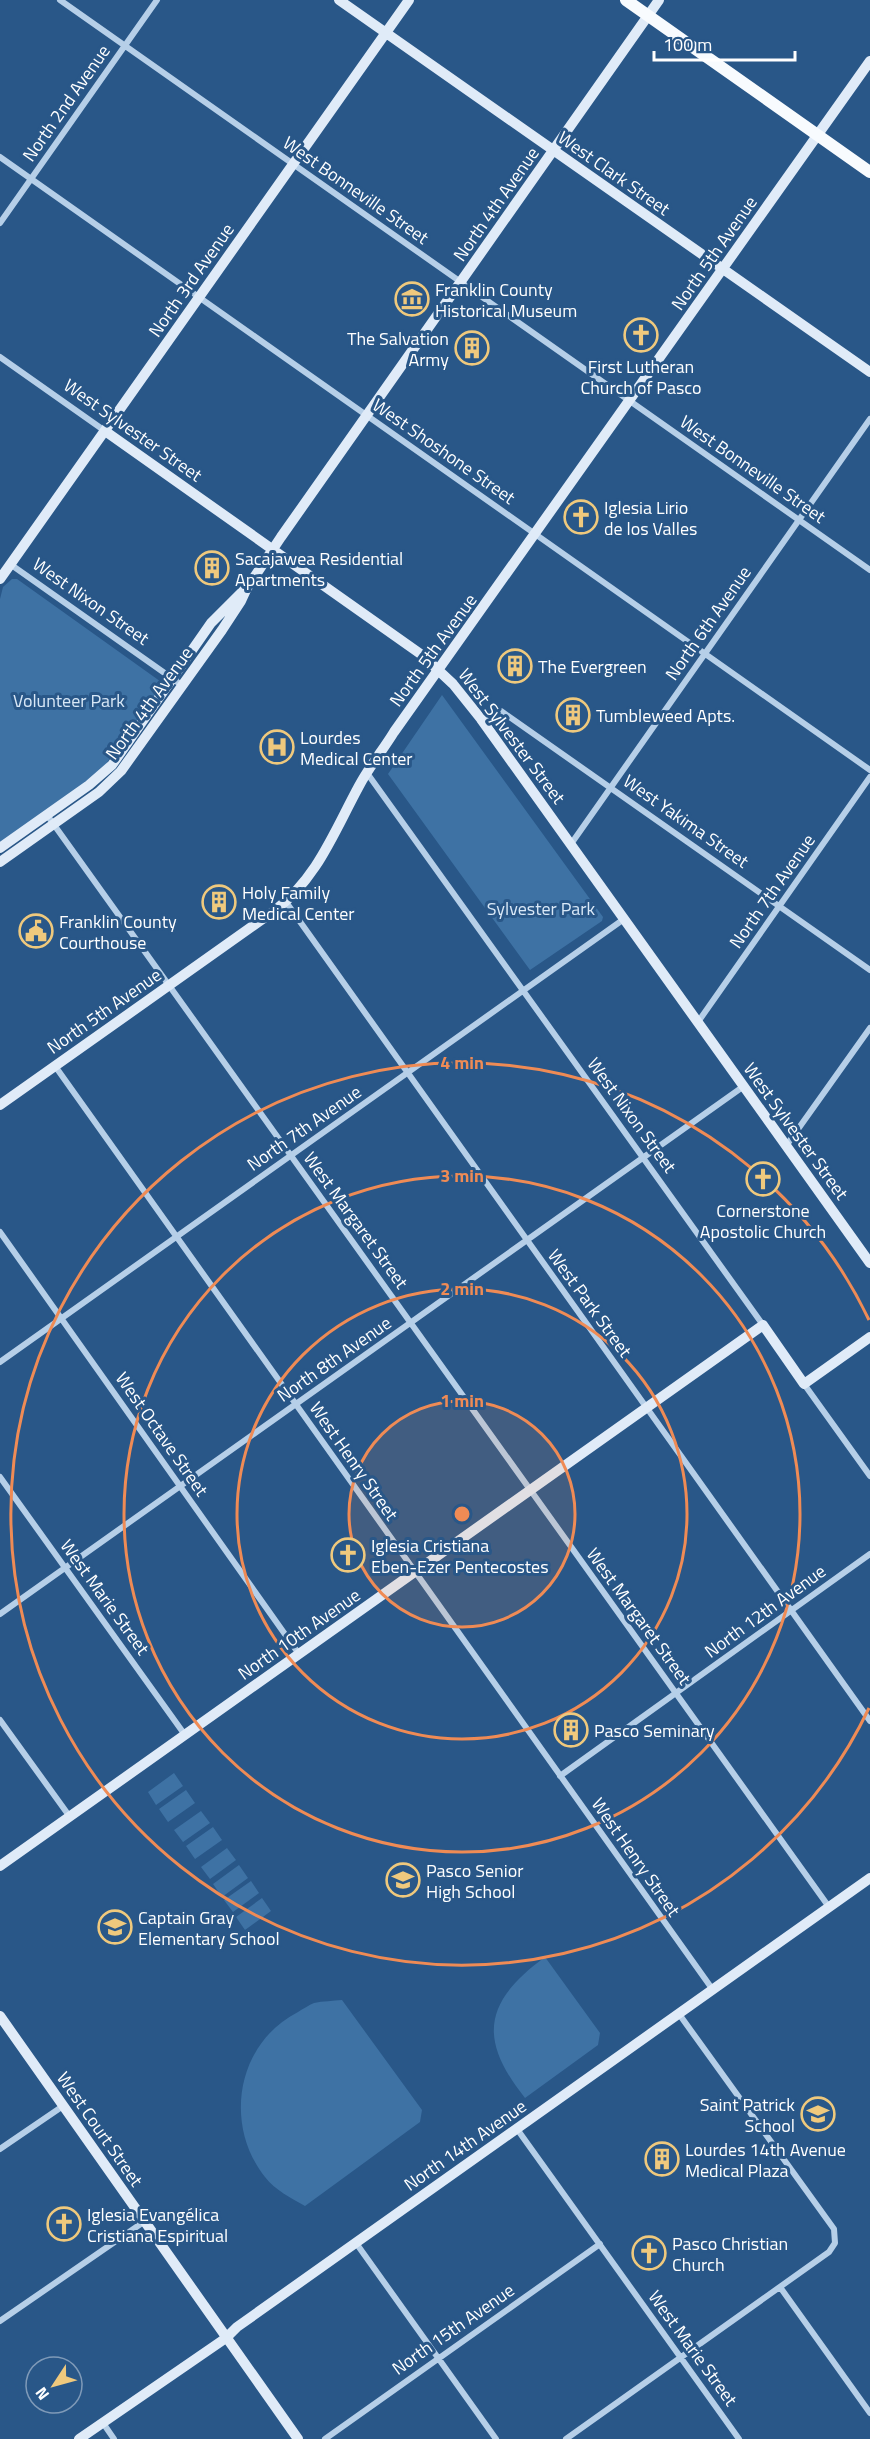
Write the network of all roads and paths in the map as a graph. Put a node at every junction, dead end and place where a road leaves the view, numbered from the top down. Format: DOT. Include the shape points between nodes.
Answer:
graph roads {
  1 [pos="60,0"];
  2 [pos="157,0"];
  3 [pos="339,0"];
  4 [pos="409,0"];
  5 [pos="626,0"];
  6 [pos="660,0"];
  7 [pos="649,16"];
  8 [pos="386,33"];
  9 [pos="125,46"];
  10 [pos="870,61"];
  11 [pos="818,135"];
  12 [pos="554,151"];
  13 [pos="0,158"];
  14 [pos="293,164"];
  15 [pos="870,172"];
  16 [pos="31,179"];
  17 [pos="0,223"];
  18 [pos="724,268"];
  19 [pos="460,282"];
  20 [pos="199,297"];
  21 [pos="0,357"];
  22 [pos="870,372"];
  23 [pos="630,401"];
  24 [pos="367,416"];
  25 [pos="870,419"];
  26 [pos="105,431"];
  27 [pos="799,520"];
  28 [pos="536,534"];
  29 [pos="273,549"];
  30 [pos="10,564"];
  31 [pos="870,570"];
  32 [pos="0,579"];
  33 [pos="246,588"];
  34 [pos="705,654"];
  35 [pos="440,670"];
  36 [pos="173,679"];
  37 [pos="183,686"];
  38 [pos="481,719"];
  39 [pos="870,770"];
  40 [pos="367,773"];
  41 [pos="870,777"];
  42 [pos="612,786"];
  43 [pos="51,819"];
  44 [pos="571,844"];
  45 [pos="0,848"];
  46 [pos="0,862"];
  47 [pos="286,902"];
  48 [pos="780,906"];
  49 [pos="624,919"];
  50 [pos="870,969"];
  51 [pos="169,985"];
  52 [pos="523,991"];
  53 [pos="698,1022"];
  54 [pos="870,1028"];
  55 [pos="55,1066"];
  56 [pos="408,1073"];
  57 [pos="744,1086"];
  58 [pos="0,1105"];
  59 [pos="786,1146"];
  60 [pos="291,1155"];
  61 [pos="643,1158"];
  62 [pos="0,1232"];
  63 [pos="176,1237"];
  64 [pos="527,1240"];
  65 [pos="870,1263"];
  66 [pos="61,1318"];
  67 [pos="411,1322"];
  68 [pos="763,1325"];
  69 [pos="870,1337"];
  70 [pos="0,1362"];
  71 [pos="804,1384"];
  72 [pos="296,1404"];
  73 [pos="647,1408"];
  74 [pos="870,1476"];
  75 [pos="0,1477"];
  76 [pos="180,1486"];
  77 [pos="531,1490"];
  78 [pos="870,1554"];
  79 [pos="65,1568"];
  80 [pos="415,1572"];
  81 [pos="791,1610"];
  82 [pos="0,1614"];
  83 [pos="299,1654"];
  84 [pos="676,1693"];
  85 [pos="0,1720"];
  86 [pos="870,1720"];
  87 [pos="185,1735"];
  88 [pos="560,1776"];
  89 [pos="70,1817"];
  90 [pos="0,1866"];
  91 [pos="870,1878"];
  92 [pos="829,1907"];
  93 [pos="713,1990"];
  94 [pos="679,2014"];
  95 [pos="0,2016"];
  96 [pos="63,2106"];
  97 [pos="517,2129"];
  98 [pos="0,2149"];
  99 [pos="145,2221"];
  100 [pos="356,2243"];
  101 [pos="600,2244"];
  102 [pos="780,2287"];
  103 [pos="0,2321"];
  104 [pos="226,2338"];
  105 [pos="438,2358"];
  106 [pos="681,2358"];
  107 [pos="870,2414"];
  108 [pos="103,2422"];
  109 [pos="576,2432"];
  110 [pos="79,2439"];
  111 [pos="114,2439"];
  112 [pos="298,2439"];
  113 [pos="325,2439"];
  114 [pos="496,2439"];
  115 [pos="566,2439"];
  116 [pos="581,2439"];
  117 [pos="739,2439"];
  1 -- 9 [label="street, West Bonneville Street"];
  2 -- 9 [label="street, North 2nd Avenue"];
  3 -- 8 [label="street, West Clark Street"];
  4 -- 8 [label="street, North 3rd Avenue"];
  5 -- 7 [label="main road"];
  6 -- 7 [label="street, North 4th Avenue"];
  7 -- 11 [label="main road"];
  7 -- 12 [label="street, North 4th Avenue"];
  8 -- 12 [label="street, West Clark Street"];
  8 -- 14 [label="street, North 3rd Avenue"];
  9 -- 14 [label="street, West Bonneville Street"];
  9 -- 16 [label="street, North 2nd Avenue"];
  10 -- 11 [label="street, North 5th Avenue"];
  11 -- 15 [label="main road"];
  11 -- 18 [label="street, North 5th Avenue"];
  12 -- 18 [label="street, West Clark Street"];
  12 -- 19 [label="street, North 4th Avenue"];
  13 -- 16 [label="street, West Shoshone Street"];
  14 -- 19 [label="street, West Bonneville Street"];
  14 -- 20 [label="street, North 3rd Avenue"];
  16 -- 17 [label="street, North 2nd Avenue"];
  16 -- 20 [label="street, West Shoshone Street"];
  18 -- 22 [label="street, West Clark Street"];
  18 -- 23 [label="street, North 5th Avenue"];
  19 -- 23 [label="street, West Bonneville Street"];
  19 -- 24 [label="street, North 4th Avenue"];
  20 -- 24 [label="street, West Shoshone Street"];
  20 -- 26 [label="street, North 3rd Avenue"];
  21 -- 26 [label="street, West Sylvester Street"];
  23 -- 27 [label="street, West Bonneville Street"];
  23 -- 28 [label="street, North 5th Avenue"];
  24 -- 28 [label="street, West Shoshone Street"];
  24 -- 29 [label="street, North 4th Avenue"];
  25 -- 27 [label="street, North 6th Avenue"];
  26 -- 29 [label="street, West Sylvester Street"];
  26 -- 30 [label="street, North 3rd Avenue"];
  27 -- 31 [label="street, West Bonneville Street"];
  27 -- 34 [label="street, North 6th Avenue"];
  28 -- 34 [label="street, West Shoshone Street"];
  28 -- 35 [label="street, North 5th Avenue"];
  29 -- 33 [label="street, North 4th Avenue"];
  29 -- 35 [label="street, West Sylvester Street"];
  30 -- 32 [label="street, North 3rd Avenue"];
  30 -- 36 [label="street, West Nixon Street"];
  33 -- 36 [label="street, North 4th Avenue" via="211,623"];
  33 -- 37 [label="street, North 4th Avenue"];
  34 -- 39 [label="street, West Shoshone Street"];
  34 -- 42 [label="street, North 6th Avenue"];
  35 -- 38 [label="street, West Sylvester Street"];
  35 -- 40 [label="street, North 5th Avenue"];
  36 -- 37 [label="street, West Nixon Street"];
  36 -- 43 [label="street, North 4th Avenue" via="112,765"];
  37 -- 43 [label="street, North 4th Avenue" via="113,779"];
  38 -- 42 [label="street, West Yakima Street" via="501,711"];
  38 -- 44 [label="street, West Sylvester Street"];
  40 -- 47 [label="street, North 5th Avenue" via="323,856"];
  40 -- 52 [label="street, West Nixon Street"];
  41 -- 48 [label="street, North 7th Avenue"];
  42 -- 44 [label="street, North 6th Avenue"];
  42 -- 48 [label="street, West Yakima Street"];
  43 -- 45 [label="street, North 4th Avenue"];
  43 -- 46 [label="street, North 4th Avenue"];
  43 -- 51 [label="street, West Margaret Street"];
  44 -- 49 [label="street, West Sylvester Street"];
  47 -- 51 [label="street, North 5th Avenue"];
  47 -- 56 [label="street, West Park Street"];
  48 -- 50 [label="street, West Yakima Street"];
  48 -- 53 [label="street, North 7th Avenue"];
  49 -- 52 [label="street, North 7th Avenue"];
  49 -- 53 [label="street, West Sylvester Street"];
  51 -- 55 [label="street, North 5th Avenue"];
  51 -- 60 [label="street, West Margaret Street"];
  52 -- 56 [label="street, North 7th Avenue"];
  52 -- 61 [label="street, West Nixon Street"];
  53 -- 57 [label="street, West Sylvester Street"];
  54 -- 59 [label="street"];
  55 -- 58 [label="street, North 5th Avenue"];
  55 -- 63 [label="street, West Henry Street"];
  56 -- 60 [label="street, North 7th Avenue"];
  56 -- 64 [label="street, West Park Street"];
  57 -- 59 [label="street, West Sylvester Street"];
  57 -- 61 [label="street, North 8th Avenue"];
  59 -- 65 [label="street, West Sylvester Street"];
  60 -- 63 [label="street, North 7th Avenue"];
  60 -- 67 [label="street, West Margaret Street"];
  61 -- 64 [label="street, North 8th Avenue"];
  61 -- 68 [label="street, West Nixon Street"];
  62 -- 66 [label="street, West Octave Street"];
  63 -- 66 [label="street, North 7th Avenue"];
  63 -- 72 [label="street, West Henry Street"];
  64 -- 67 [label="street, North 8th Avenue"];
  64 -- 73 [label="street, West Park Street"];
  66 -- 70 [label="street, North 7th Avenue"];
  66 -- 76 [label="street, West Octave Street"];
  67 -- 72 [label="street, North 8th Avenue"];
  67 -- 77 [label="street, West Margaret Street"];
  68 -- 71 [label="street, West Nixon Street"];
  68 -- 73 [label="street, North 10th Avenue"];
  69 -- 71 [label="street"];
  71 -- 74 [label="street, West Nixon Street"];
  72 -- 76 [label="street, North 8th Avenue"];
  72 -- 80 [label="street, West Henry Street"];
  73 -- 77 [label="street, North 10th Avenue"];
  73 -- 81 [label="street, West Park Street"];
  75 -- 79 [label="street, West Marie Street"];
  76 -- 79 [label="street, North 8th Avenue"];
  76 -- 83 [label="street, West Octave Street"];
  77 -- 80 [label="street, North 10th Avenue"];
  77 -- 84 [label="street, West Margaret Street"];
  78 -- 81 [label="street, North 12th Avenue"];
  79 -- 82 [label="street, North 8th Avenue"];
  79 -- 87 [label="street, West Marie Street"];
  80 -- 83 [label="street, North 10th Avenue"];
  80 -- 88 [label="street, West Henry Street"];
  81 -- 84 [label="street, North 12th Avenue"];
  81 -- 86 [label="street, West Park Street"];
  83 -- 87 [label="street, North 10th Avenue"];
  84 -- 88 [label="street, North 12th Avenue"];
  84 -- 92 [label="street, West Margaret Street"];
  85 -- 89 [label="street"];
  87 -- 89 [label="street, North 10th Avenue"];
  88 -- 93 [label="street, West Henry Street"];
  89 -- 90 [label="street, North 10th Avenue"];
  91 -- 92 [label="street, North 14th Avenue"];
  92 -- 93 [label="street, North 14th Avenue"];
  93 -- 94 [label="street, North 14th Avenue"];
  94 -- 97 [label="street, North 14th Avenue"];
  94 -- 102 [label="street" via="834,2229 835,2243 829,2253"];
  95 -- 96 [label="street, West Court Street"];
  96 -- 98 [label="street"];
  96 -- 99 [label="street, West Court Street"];
  97 -- 100 [label="street, North 14th Avenue"];
  97 -- 101 [label="street, West Marie Street"];
  99 -- 103 [label="street"];
  99 -- 104 [label="street, West Court Street"];
  100 -- 104 [label="street, North 14th Avenue"];
  100 -- 105 [label="street"];
  101 -- 105 [label="street, North 15th Avenue"];
  101 -- 106 [label="street, West Marie Street"];
  102 -- 106 [label="street"];
  102 -- 107 [label="street"];
  104 -- 108 [label="street, North 14th Avenue"];
  104 -- 112 [label="street, West Court Street"];
  105 -- 113 [label="street, North 15th Avenue"];
  105 -- 114 [label="street"];
  106 -- 109 [label="street"];
  106 -- 117 [label="street, West Marie Street"];
  108 -- 110 [label="street, North 14th Avenue"];
  108 -- 111 [label="street"];
  109 -- 115 [label="street"];
  109 -- 116 [label="street"];
}
